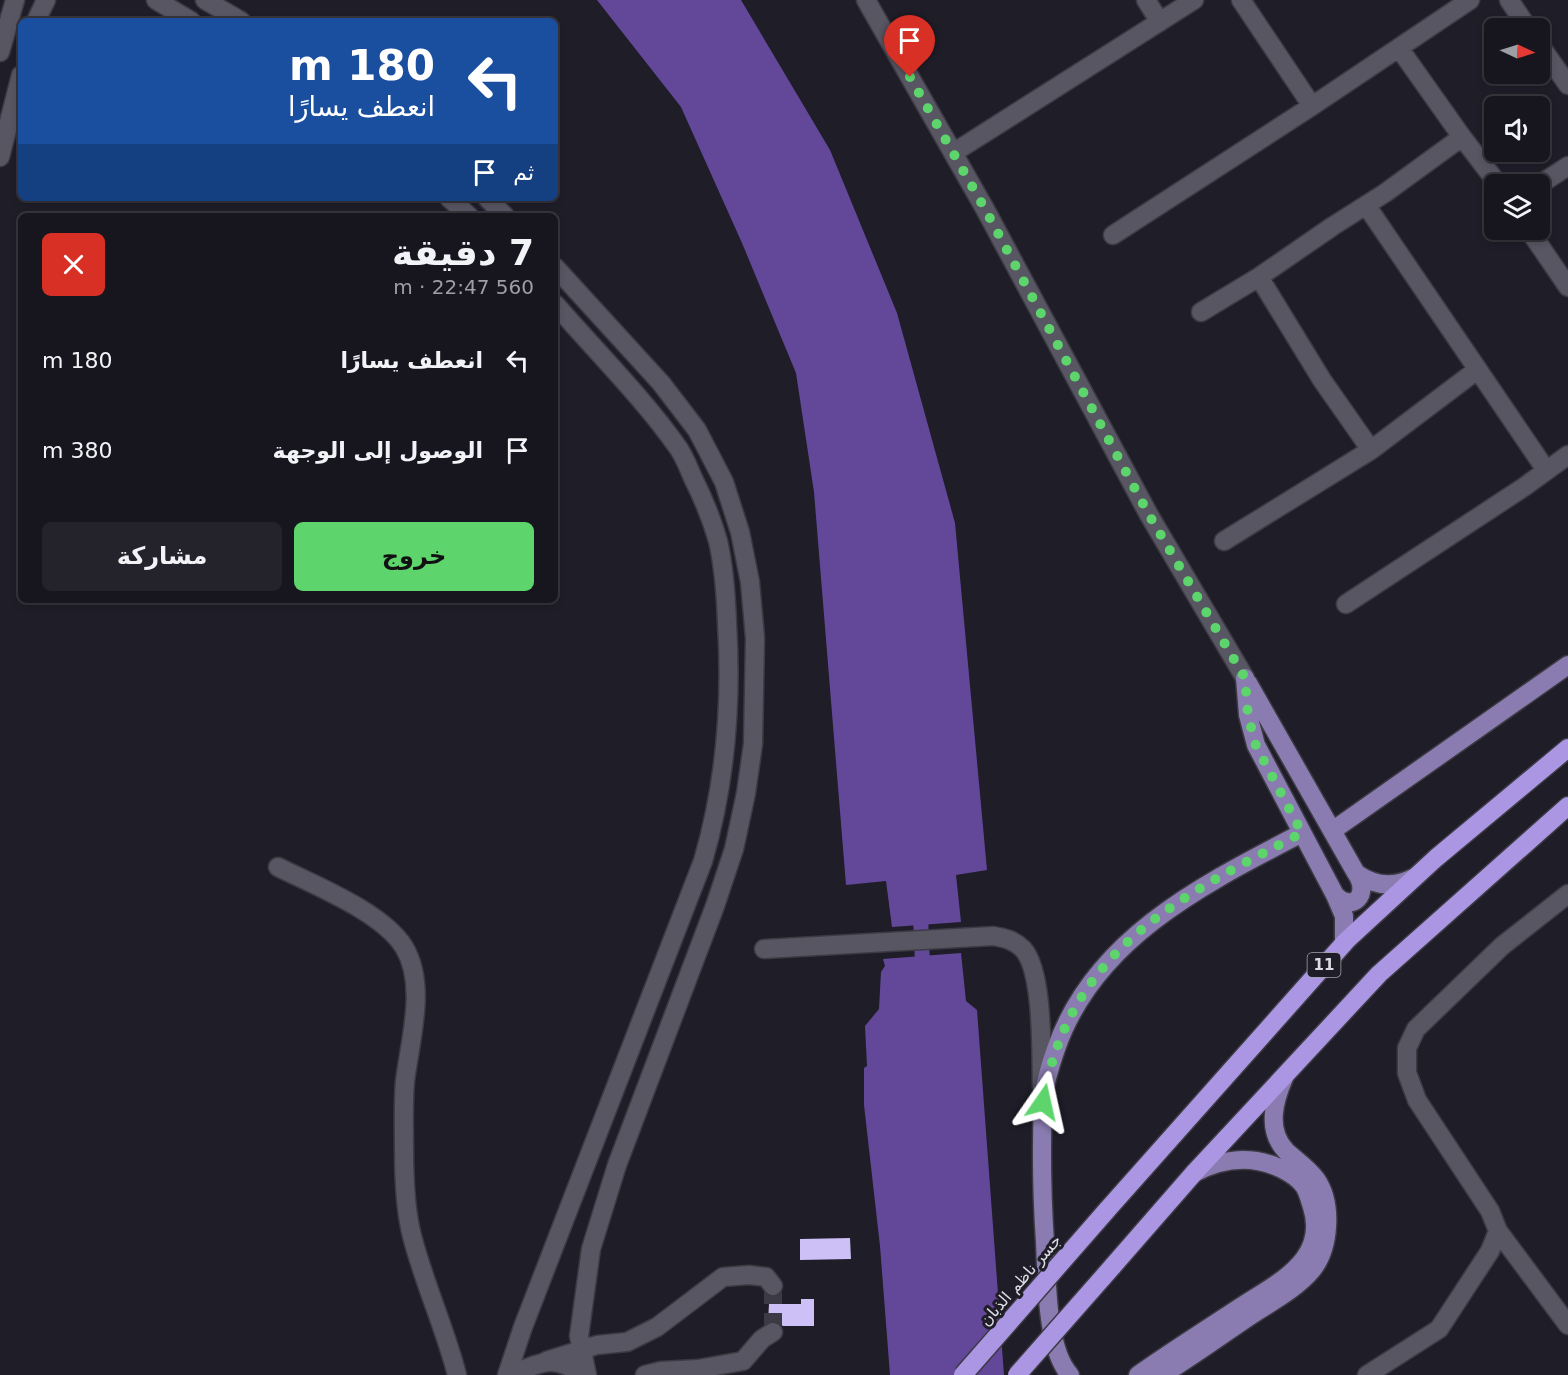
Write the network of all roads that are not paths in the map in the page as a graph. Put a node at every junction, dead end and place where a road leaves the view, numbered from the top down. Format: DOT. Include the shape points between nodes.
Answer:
graph roads {
  1 [pos="15,0"];
  2 [pos="46,0"];
  3 [pos="156,0"];
  4 [pos="205,0"];
  5 [pos="866,0"];
  6 [pos="1146,0"];
  7 [pos="1194,0"];
  8 [pos="1241,0"];
  9 [pos="1470,0"];
  10 [pos="1509,0"];
  11 [pos="37,18"];
  12 [pos="186,18"];
  13 [pos="236,18"];
  14 [pos="1521,18"];
  15 [pos="1160,22"];
  16 [pos="1399,48"];
  17 [pos="0,52"];
  18 [pos="1550,58"];
  19 [pos="1566,78"];
  20 [pos="18,87"];
  21 [pos="1312,106"];
  22 [pos="1462,137"];
  23 [pos="953,153"];
  24 [pos="0,156"];
  25 [pos="1568,166"];
  26 [pos="1490,174"];
  27 [pos="1550,178"];
  28 [pos="452,201"];
  29 [pos="490,201"];
  30 [pos="1366,205"];
  31 [pos="466,213"];
  32 [pos="502,213"];
  33 [pos="1113,235"];
  34 [pos="1536,240"];
  35 [pos="558,270"];
  36 [pos="1260,277"];
  37 [pos="1568,286"];
  38 [pos="558,307"];
  39 [pos="1201,312"];
  40 [pos="1477,370"];
  41 [pos="1371,450"];
  42 [pos="1568,455"];
  43 [pos="1546,470"];
  44 [pos="1224,541"];
  45 [pos="1346,604"];
  46 [pos="1568,665"];
  47 [pos="1245,678"];
  48 [pos="1568,748"];
  49 [pos="1568,806"];
  50 [pos="1332,831"];
  51 [pos="1302,833"];
  52 [pos="278,867"];
  53 [pos="1356,873"];
  54 [pos="1413,878"];
  55 [pos="1568,894"];
  56 [pos="1335,896"];
  57 [pos="1344,943"];
  58 [pos="764,949"];
  59 [pos="1284,1078"];
  60 [pos="1043,1102"];
  61 [pos="1194,1173"];
  62 [pos="1498,1231"];
  63 [pos="772,1286"];
  64 [pos="1568,1325"];
  65 [pos="773,1332"];
  66 [pos="582,1350"];
  67 [pos="546,1360"];
  68 [pos="517,1373"];
  69 [pos="457,1375"];
  70 [pos="582,1375"];
  71 [pos="587,1375"];
  72 [pos="645,1375"];
  73 [pos="963,1375"];
  74 [pos="1017,1375"];
  75 [pos="1070,1375"];
  76 [pos="1138,1375"];
  77 [pos="1162,1375"];
  78 [pos="1367,1375"];
  1 -- 17 [label="street"];
  2 -- 11 [label="street"];
  3 -- 12 [label="street"];
  4 -- 13 [label="street"];
  5 -- 23 [label="street"];
  6 -- 15 [label="street"];
  7 -- 15 [label="street"];
  8 -- 21 [label="street"];
  9 -- 16 [label="street"];
  10 -- 14 [label="street"];
  15 -- 23 [label="street"];
  16 -- 21 [label="street"];
  16 -- 22 [label="street"];
  18 -- 19 [label="street"];
  20 -- 24 [label="street"];
  21 -- 33 [label="street"];
  22 -- 26 [label="street"];
  22 -- 30 [label="street"];
  23 -- 47 [label="street" via="1149,515"];
  25 -- 27 [label="street"];
  28 -- 31 [label="street"];
  29 -- 32 [label="street"];
  30 -- 36 [label="street"];
  30 -- 40 [label="street"];
  34 -- 37 [label="street"];
  35 -- 66 [label="street" via="661,383 697,430 724,482 740,532 755,638 753,744 734,849 616,1165 591,1249 579,1336"];
  36 -- 39 [label="street"];
  36 -- 41 [label="street" via="1322,380"];
  38 -- 68 [label="street" via="680,451 702,496 718,543 726,596 730,697 727,746 714,823 703,861 524,1327"];
  40 -- 41 [label="street"];
  40 -- 43 [label="street"];
  41 -- 44 [label="street"];
  42 -- 43 [label="street"];
  43 -- 45 [label="street"];
  46 -- 50 [label="main road"];
  47 -- 50 [label="main road"];
  47 -- 51 [label="main road" via="1248,716 1256,746"];
  48 -- 54 [label="highway, 11"];
  49 -- 59 [label="highway" via="1379,974"];
  50 -- 53 [label="main road"];
  51 -- 56 [label="main road"];
  51 -- 60 [label="main road" via="1169,909 1101,968 1067,1021 1052,1061"];
  52 -- 69 [label="street" via="376,918 392,931 412,967 416,987 405,1084 405,1194 411,1234"];
  53 -- 54 [label="main road" via="1365,880 1385,885 1402,884"];
  53 -- 56 [label="main road" via="1362,881 1360,896 1345,903"];
  54 -- 57 [label="highway, 11"];
  55 -- 62 [label="street" via="1494,954 1416,1029 1407,1048 1407,1073 1417,1100 1490,1211"];
  56 -- 57 [label="main road" via="1344,916"];
  57 -- 73 [label="highway, جسر ناظم الذبان / 11, bridge"];
  58 -- 60 [label="street" via="993,936 1011,940 1024,950 1033,966"];
  59 -- 61 [label="highway"];
  59 -- 77 [label="main road" via="1273,1113 1276,1132 1284,1149 1317,1180 1324,1196 1327,1213 1322,1249 1312,1270 1288,1291"];
  60 -- 75 [label="main road" via="1048,1306 1058,1356"];
  61 -- 74 [label="highway, bridge"];
  61 -- 76 [label="main road" via="1241,1159 1261,1161 1292,1174 1304,1186 1314,1214 1312,1245 1282,1280"];
  62 -- 64 [label="street"];
  62 -- 78 [label="street" via="1490,1251 1439,1329"];
  63 -- 66 [label="street" via="766,1277 723,1277 657,1327 627,1342"];
  65 -- 72 [label="street" via="743,1361"];
  66 -- 67 [label="street"];
  66 -- 71 [label="street"];
  67 -- 68 [label="street"];
  67 -- 70 [label="street" via="566,1365"];
}
